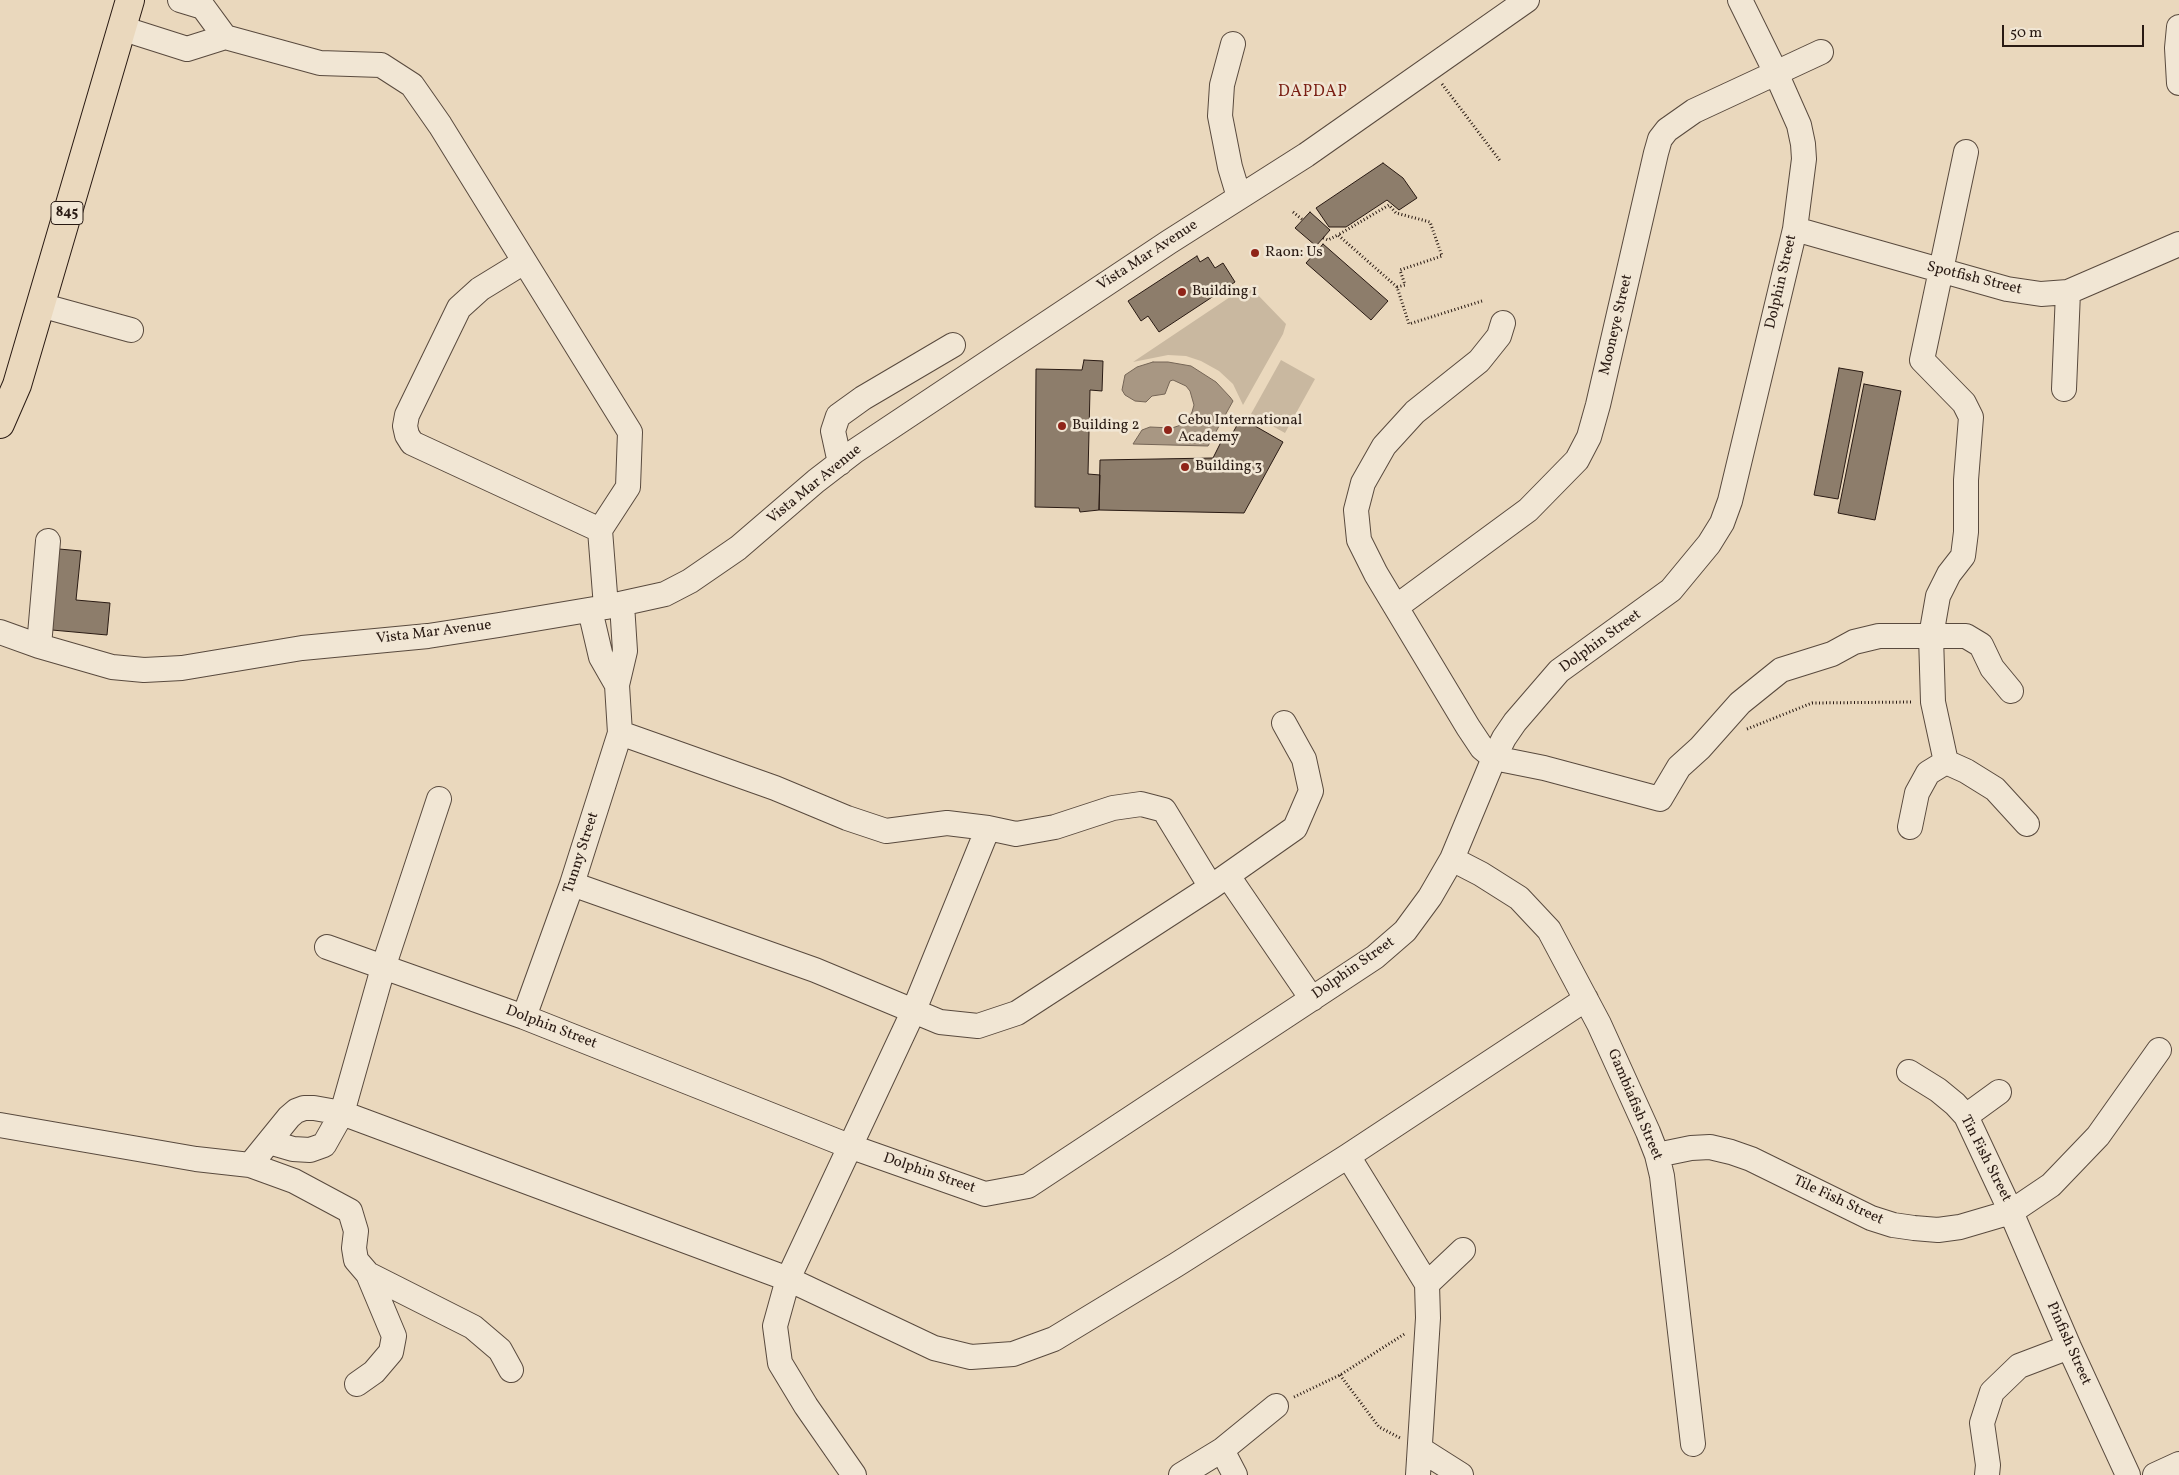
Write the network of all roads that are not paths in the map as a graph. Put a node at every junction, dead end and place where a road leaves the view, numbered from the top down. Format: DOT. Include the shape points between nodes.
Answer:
graph roads {
  1 [pos="130,0"];
  2 [pos="180,0"];
  3 [pos="1527,0"];
  4 [pos="1740,0"];
  5 [pos="2179,27"];
  6 [pos="121,28"];
  7 [pos="225,37"];
  8 [pos="1233,44"];
  9 [pos="1821,52"];
  10 [pos="1776,73"];
  11 [pos="2179,83"];
  12 [pos="1966,152"];
  13 [pos="1239,197"];
  14 [pos="1794,229"];
  15 [pos="2179,244"];
  16 [pos="524,262"];
  17 [pos="1941,271"];
  18 [pos="2068,292"];
  19 [pos="40,305"];
  20 [pos="1503,323"];
  21 [pos="131,330"];
  22 [pos="953,345"];
  23 [pos="2064,388"];
  24 [pos="0,424"];
  25 [pos="840,463"];
  26 [pos="600,530"];
  27 [pos="48,541"];
  28 [pos="606,607"];
  29 [pos="1396,607"];
  30 [pos="0,632"];
  31 [pos="1931,636"];
  32 [pos="39,646"];
  33 [pos="617,685"];
  34 [pos="2011,691"];
  35 [pos="1284,723"];
  36 [pos="620,733"];
  37 [pos="1494,758"];
  38 [pos="1946,762"];
  39 [pos="439,799"];
  40 [pos="2027,824"];
  41 [pos="1910,827"];
  42 [pos="988,828"];
  43 [pos="1452,859"];
  44 [pos="1220,881"];
  45 [pos="572,884"];
  46 [pos="327,948"];
  47 [pos="383,968"];
  48 [pos="1312,999"];
  49 [pos="1586,999"];
  50 [pos="914,1010"];
  51 [pos="524,1017"];
  52 [pos="2159,1050"];
  53 [pos="1909,1072"];
  54 [pos="1999,1092"];
  55 [pos="342,1113"];
  56 [pos="1966,1116"];
  57 [pos="0,1125"];
  58 [pos="269,1142"];
  59 [pos="849,1146"];
  60 [pos="1657,1155"];
  61 [pos="1348,1156"];
  62 [pos="250,1165"];
  63 [pos="2011,1212"];
  64 [pos="1463,1250"];
  65 [pos="368,1274"];
  66 [pos="788,1278"];
  67 [pos="1427,1284"];
  68 [pos="2069,1347"];
  69 [pos="511,1370"];
  70 [pos="357,1384"];
  71 [pos="1276,1406"];
  72 [pos="1694,1444"];
  73 [pos="1420,1449"];
  74 [pos="1222,1450"];
  75 [pos="2179,1464"];
  76 [pos="854,1475"];
  77 [pos="1181,1475"];
  78 [pos="1235,1475"];
  79 [pos="1418,1475"];
  80 [pos="1461,1475"];
  81 [pos="1987,1475"];
  82 [pos="2128,1475"];
  83 [pos="2155,1475"];
  1 -- 6 [label="main road, 845"];
  2 -- 7 [label="street" via="203,8"];
  3 -- 13 [label="street, Vista Mar Avenue" via="1306,155"];
  4 -- 10 [label="street, Dolphin Street"];
  5 -- 11 [label="street"];
  6 -- 7 [label="street" via="187,49"];
  6 -- 19 [label="main road, 845"];
  7 -- 16 [label="street" via="320,63 381,65 412,85"];
  8 -- 13 [label="street" via="1222,85 1220,116"];
  9 -- 10 [label="street, Mooneye Street"];
  10 -- 14 [label="street, Dolphin Street" via="1804,144"];
  10 -- 29 [label="street, Mooneye Street" via="1694,111 1679,120 1660,139 1598,405 1589,437 1577,460 1528,510"];
  12 -- 17 [label="street"];
  13 -- 25 [label="street, Vista Mar Avenue"];
  14 -- 17 [label="street, Spotfish Street"];
  14 -- 37 [label="street, Dolphin Street" via="1739,470 1722,523 1695,562 1670,590 1578,656 1544,686 1504,738"];
  15 -- 18 [label="street, Spotfish Street"];
  16 -- 26 [label="street" via="630,432 628,487"];
  16 -- 26 [label="street" via="480,290 459,308 404,426 412,443"];
  17 -- 18 [label="street, Spotfish Street" via="2025,292"];
  17 -- 31 [label="street" via="1922,360 1964,403 1971,417 1962,556 1938,596"];
  18 -- 23 [label="street"];
  19 -- 21 [label="street"];
  19 -- 24 [label="main road, 845" via="17,385"];
  20 -- 29 [label="street" via="1499,336 1479,361 1396,431 1363,483 1356,510 1359,540"];
  22 -- 25 [label="street" via="838,416 833,431"];
  25 -- 28 [label="street, Vista Mar Avenue" via="758,532 690,581 665,594"];
  26 -- 28 [label="street"];
  27 -- 32 [label="street"];
  28 -- 32 [label="street, Vista Mar Avenue" via="428,636 302,648 182,668 144,670 112,667"];
  28 -- 33 [label="street, Tunny Street" via="601,657"];
  28 -- 33 [label="street, Tunny Street" via="625,651"];
  29 -- 37 [label="street" via="1482,748"];
  30 -- 32 [label="street, Vista Mar Avenue"];
  31 -- 34 [label="street" via="1966,636 1981,645 1992,668"];
  31 -- 37 [label="street" via="1879,636 1854,642 1832,654 1782,670 1740,703 1679,768 1660,799"];
  31 -- 38 [label="street" via="1934,702"];
  33 -- 36 [label="street, Tunny Street"];
  35 -- 44 [label="street" via="1304,759 1310,791 1295,828"];
  36 -- 42 [label="street" via="886,831 947,823"];
  36 -- 45 [label="street, Tunny Street"];
  37 -- 43 [label="street, Dolphin Street"];
  38 -- 40 [label="street" via="1995,789"];
  38 -- 41 [label="street" via="1928,773 1917,793"];
  39 -- 47 [label="street"];
  42 -- 44 [label="street" via="1016,834 1054,827 1113,808 1141,804 1164,810"];
  42 -- 50 [label="street"];
  43 -- 48 [label="street, Dolphin Street" via="1418,915 1392,945"];
  43 -- 49 [label="street, Gambiafish Street" via="1519,898 1536,913 1549,930"];
  44 -- 48 [label="street"];
  44 -- 50 [label="street" via="1017,1013 978,1026 940,1022"];
  45 -- 50 [label="street" via="815,970"];
  45 -- 51 [label="street, Tunny Street"];
  46 -- 47 [label="street, Dolphin Street"];
  47 -- 51 [label="street, Dolphin Street"];
  47 -- 55 [label="street"];
  48 -- 59 [label="street, Dolphin Street" via="1028,1186 985,1194"];
  49 -- 60 [label="street, Gambiafish Street"];
  49 -- 61 [label="street"];
  50 -- 59 [label="street"];
  51 -- 59 [label="street, Dolphin Street"];
  52 -- 63 [label="street, Tile Fish Street" via="2098,1136 2072,1166 2051,1185"];
  53 -- 56 [label="street, Tin Fish Street" via="1938,1090"];
  54 -- 56 [label="street"];
  55 -- 58 [label="street" via="304,1108 289,1117"];
  55 -- 58 [label="street" via="324,1145 310,1150"];
  55 -- 66 [label="street"];
  56 -- 63 [label="street, Tin Fish Street"];
  57 -- 62 [label="street" via="196,1159"];
  58 -- 62 [label="street"];
  59 -- 66 [label="street"];
  60 -- 63 [label="street, Tile Fish Street" via="1710,1147 1731,1152 1871,1218 1900,1226 1938,1230"];
  60 -- 72 [label="street, Gambiafish Street"];
  61 -- 66 [label="street" via="1054,1340 1013,1354 971,1356 934,1348"];
  61 -- 67 [label="street"];
  62 -- 65 [label="street" via="294,1181 350,1211 356,1231 356,1260"];
  63 -- 68 [label="street, Pinfish Street"];
  64 -- 67 [label="street"];
  65 -- 69 [label="street" via="473,1327 500,1350"];
  65 -- 70 [label="street" via="394,1336 391,1352 374,1372"];
  66 -- 76 [label="street" via="775,1326 780,1363"];
  67 -- 73 [label="street"];
  68 -- 81 [label="street" via="2018,1366 1992,1392 1982,1422"];
  68 -- 82 [label="street, Pinfish Street"];
  71 -- 74 [label="street"];
  73 -- 79 [label="street"];
  73 -- 80 [label="street"];
  74 -- 77 [label="street"];
  74 -- 78 [label="street"];
  75 -- 83 [label="street"];
}
